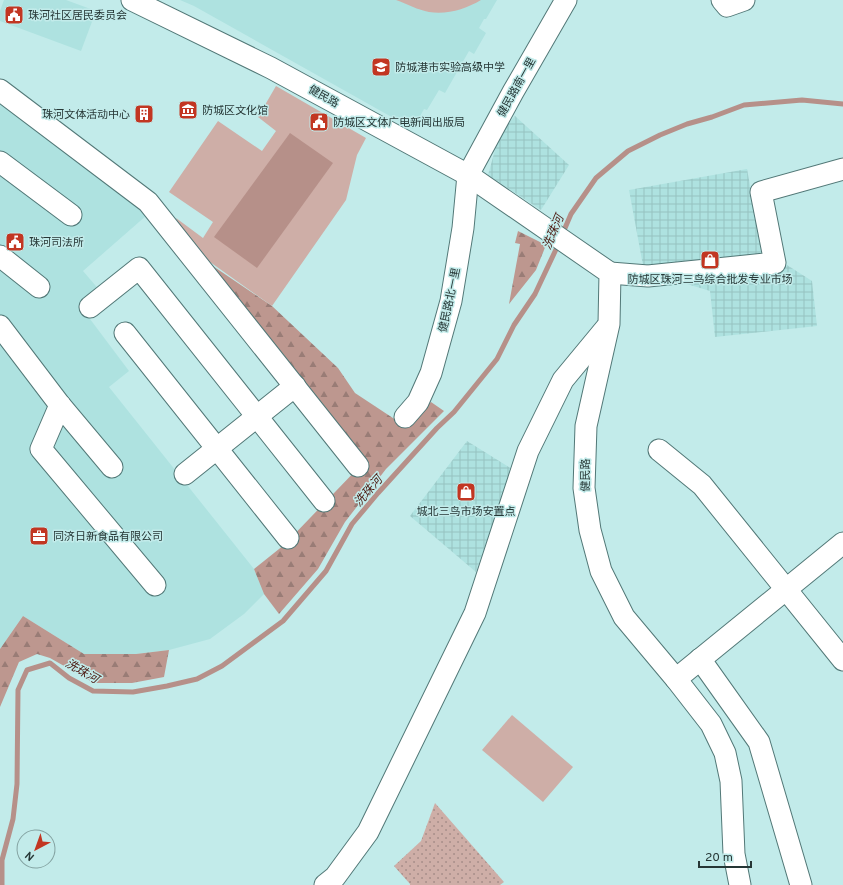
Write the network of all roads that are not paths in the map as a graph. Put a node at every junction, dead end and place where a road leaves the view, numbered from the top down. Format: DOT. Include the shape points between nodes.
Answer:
graph roads {
  1 [pos="132,0"];
  2 [pos="566,0"];
  3 [pos="722,0"];
  4 [pos="744,0"];
  5 [pos="0,90"];
  6 [pos="0,162"];
  7 [pos="843,168"];
  8 [pos="468,175"];
  9 [pos="71,215"];
  10 [pos="0,256"];
  11 [pos="610,273"];
  12 [pos="39,287"];
  13 [pos="90,307"];
  14 [pos="609,324"];
  15 [pos="0,326"];
  16 [pos="125,333"];
  17 [pos="295,386"];
  18 [pos="60,405"];
  19 [pos="257,416"];
  20 [pos="405,417"];
  21 [pos="216,448"];
  22 [pos="659,450"];
  23 [pos="358,466"];
  24 [pos="112,467"];
  25 [pos="185,474"];
  26 [pos="324,501"];
  27 [pos="288,538"];
  28 [pos="843,543"];
  29 [pos="156,585"];
  30 [pos="786,589"];
  31 [pos="700,659"];
  32 [pos="843,660"];
  33 [pos="676,679"];
  34 [pos="325,885"];
  35 [pos="740,885"];
  36 [pos="801,885"];
  1 -- 8 [label="street, 健民路" via="271,68"];
  2 -- 8 [label="street, 健民路南一里"];
  3 -- 4 [label="street" via="727,6"];
  5 -- 17 [label="street" via="148,202"];
  6 -- 9 [label="street"];
  7 -- 11 [label="street" via="761,192 775,263 648,276"];
  8 -- 11 [label="street, 健民路"];
  8 -- 20 [label="street, 健民路北一里" via="463,228 451,301 431,374 418,402"];
  10 -- 12 [label="street"];
  11 -- 14 [label="street, 健民路"];
  13 -- 19 [label="street" via="139,268"];
  14 -- 33 [label="street, 健民路" via="586,426 584,488 590,530 601,571 624,618"];
  14 -- 34 [label="street" via="563,380 528,451 475,613 368,832 336,876"];
  15 -- 18 [label="street"];
  16 -- 21 [label="street"];
  17 -- 19 [label="street"];
  17 -- 23 [label="street"];
  18 -- 24 [label="street"];
  18 -- 29 [label="street" via="41,449"];
  19 -- 21 [label="street"];
  19 -- 26 [label="street"];
  21 -- 25 [label="street"];
  21 -- 27 [label="street"];
  22 -- 30 [label="street" via="702,485"];
  28 -- 30 [label="street"];
  30 -- 31 [label="street"];
  30 -- 32 [label="street"];
  31 -- 33 [label="street"];
  31 -- 36 [label="street" via="759,742"];
  33 -- 35 [label="street, 健民路" via="711,724 725,753 731,781 734,854"];
}
